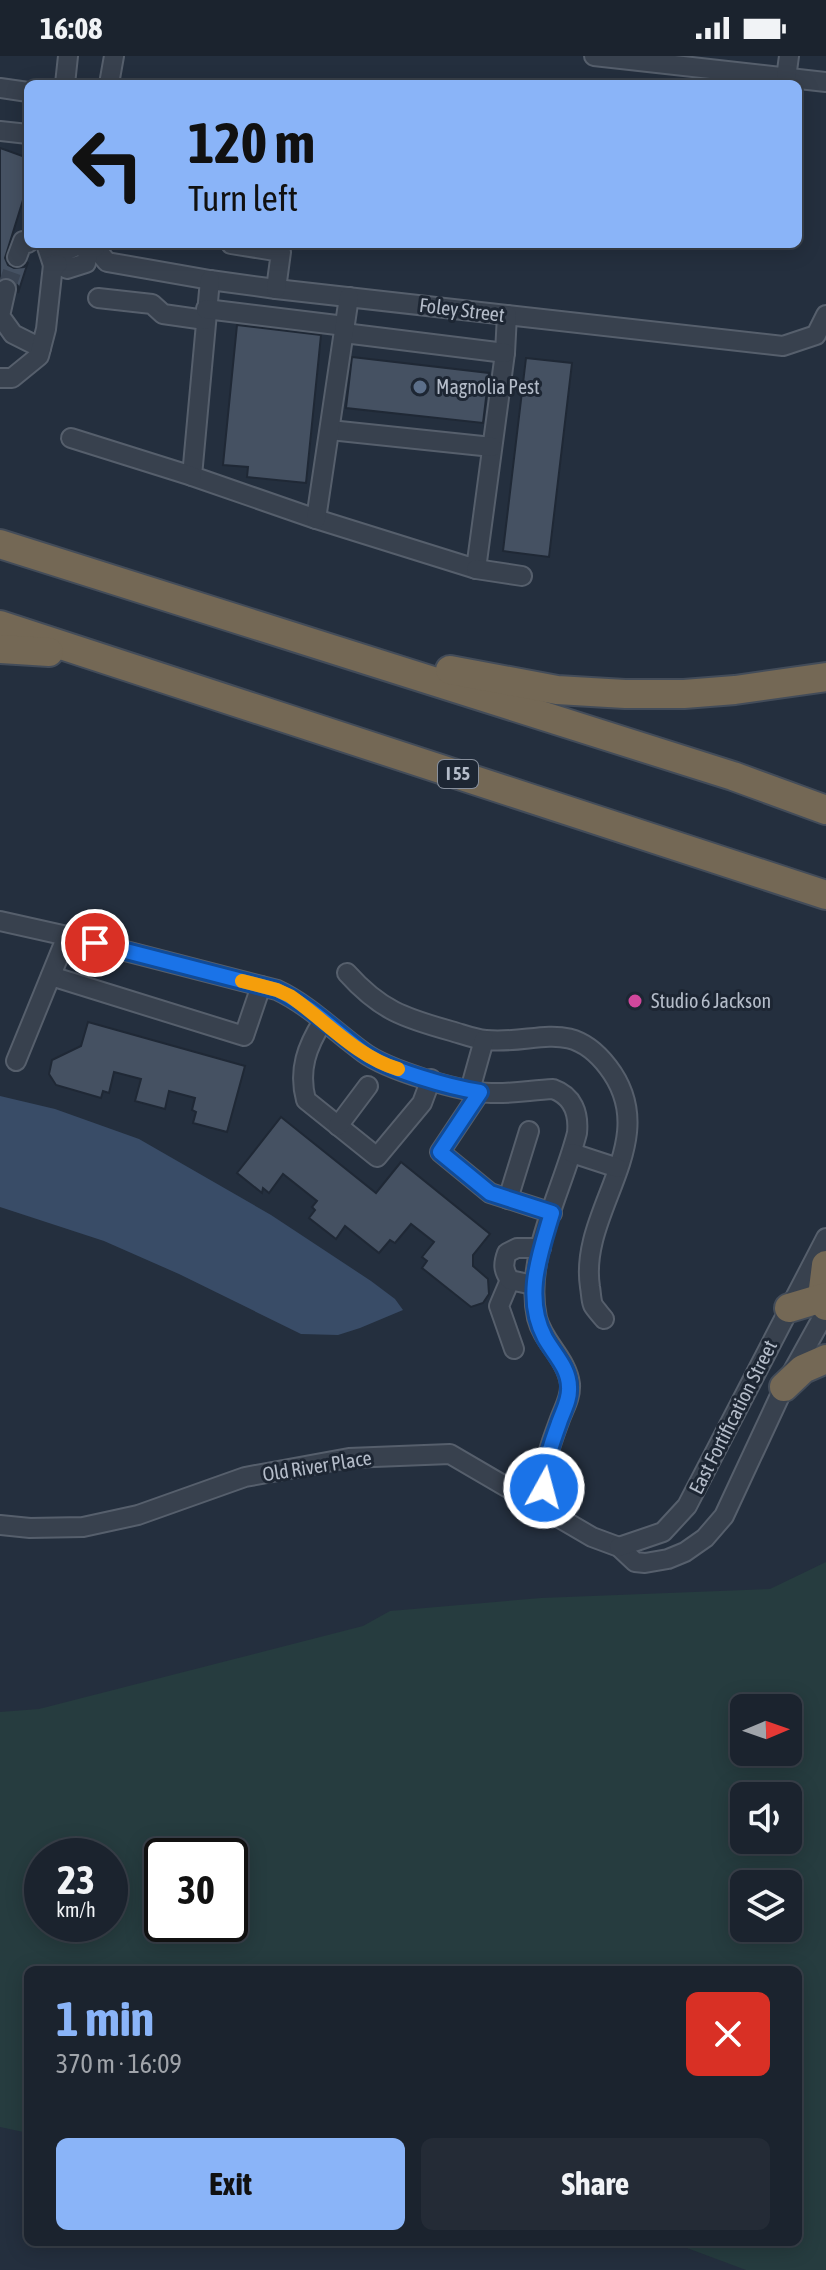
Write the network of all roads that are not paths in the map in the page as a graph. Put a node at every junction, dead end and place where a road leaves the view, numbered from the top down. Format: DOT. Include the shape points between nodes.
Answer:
graph roads {
  1 [pos="68,56"];
  2 [pos="114,56"];
  3 [pos="594,56"];
  4 [pos="789,56"];
  5 [pos="786,78"];
  6 [pos="65,80"];
  7 [pos="110,80"];
  8 [pos="826,82"];
  9 [pos="0,88"];
  10 [pos="24,91"];
  11 [pos="0,131"];
  12 [pos="24,134"];
  13 [pos="72,248"];
  14 [pos="284,248"];
  15 [pos="96,251"];
  16 [pos="40,252"];
  17 [pos="210,280"];
  18 [pos="6,289"];
  19 [pos="276,289"];
  20 [pos="349,297"];
  21 [pos="98,298"];
  22 [pos="206,314"];
  23 [pos="507,315"];
  24 [pos="826,315"];
  25 [pos="344,330"];
  26 [pos="41,348"];
  27 [pos="505,353"];
  28 [pos="0,378"];
  29 [pos="330,430"];
  30 [pos="71,438"];
  31 [pos="492,447"];
  32 [pos="192,476"];
  33 [pos="316,519"];
  34 [pos="0,544"];
  35 [pos="476,569"];
  36 [pos="522,576"];
  37 [pos="0,625"];
  38 [pos="308,641"];
  39 [pos="0,649"];
  40 [pos="90,654"];
  41 [pos="826,677"];
  42 [pos="826,810"];
  43 [pos="826,895"];
  44 [pos="0,921"];
  45 [pos="67,936"];
  46 [pos="347,973"];
  47 [pos="51,976"];
  48 [pos="261,986"];
  49 [pos="323,1021"];
  50 [pos="484,1040"];
  51 [pos="16,1061"];
  52 [pos="431,1079"];
  53 [pos="368,1086"];
  54 [pos="475,1091"];
  55 [pos="338,1126"];
  56 [pos="529,1131"];
  57 [pos="572,1153"];
  58 [pos="618,1168"];
  59 [pos="508,1199"];
  60 [pos="552,1213"];
  61 [pos="826,1238"];
  62 [pos="541,1248"];
  63 [pos="826,1265"];
  64 [pos="510,1280"];
  65 [pos="533,1285"];
  66 [pos="825,1303"];
  67 [pos="789,1308"];
  68 [pos="604,1319"];
  69 [pos="514,1349"];
  70 [pos="826,1359"];
  71 [pos="784,1387"];
  72 [pos="553,1514"];
  73 [pos="0,1525"];
  74 [pos="619,1547"];
  1 -- 6 [label="street"];
  2 -- 7 [label="street"];
  3 -- 5 [label="street"];
  4 -- 5 [label="street"];
  5 -- 8 [label="street"];
  9 -- 10 [label="street"];
  11 -- 12 [label="street"];
  13 -- 16 [label="street"];
  14 -- 19 [label="street"];
  15 -- 17 [label="street, Foley Street"];
  16 -- 26 [label="street" via="46,329"];
  17 -- 19 [label="street, Foley Street"];
  17 -- 22 [label="street"];
  18 -- 26 [label="street" via="0,316 13,334"];
  19 -- 20 [label="street, Foley Street"];
  20 -- 23 [label="street, Foley Street"];
  20 -- 25 [label="street"];
  21 -- 22 [label="street" via="152,304 163,314"];
  22 -- 25 [label="street"];
  22 -- 32 [label="street"];
  23 -- 24 [label="street, Foley Street" via="783,346 816,335"];
  23 -- 27 [label="street"];
  25 -- 27 [label="street"];
  25 -- 29 [label="street"];
  26 -- 28 [label="street" via="39,356 12,378"];
  27 -- 31 [label="street"];
  29 -- 31 [label="street"];
  29 -- 33 [label="street"];
  30 -- 32 [label="street"];
  31 -- 35 [label="street"];
  32 -- 33 [label="street"];
  33 -- 35 [label="street"];
  34 -- 38 [label="highway"];
  35 -- 36 [label="street"];
  37 -- 40 [label="highway, I 55"];
  38 -- 41 [label="highway" via="557,690 684,694"];
  38 -- 42 [label="highway"];
  39 -- 40 [label="highway"];
  40 -- 43 [label="highway, I 55"];
  44 -- 45 [label="street"];
  45 -- 47 [label="street"];
  45 -- 48 [label="street"];
  46 -- 50 [label="street" via="387,1009"];
  47 -- 48 [label="street" via="244,1036"];
  47 -- 51 [label="street"];
  48 -- 49 [label="street" via="290,996"];
  49 -- 52 [label="street" via="377,1061"];
  49 -- 55 [label="street" via="304,1062 303,1087 306,1100"];
  50 -- 54 [label="street"];
  50 -- 58 [label="street" via="562,1035 587,1046 608,1066 629,1117"];
  52 -- 54 [label="street"];
  52 -- 55 [label="street" via="422,1103 377,1157"];
  53 -- 55 [label="street"];
  54 -- 57 [label="street" via="562,1092 578,1123"];
  54 -- 59 [label="street" via="440,1152 490,1193"];
  56 -- 59 [label="street"];
  57 -- 58 [label="street"];
  57 -- 60 [label="street"];
  58 -- 68 [label="street" via="590,1251 593,1305"];
  59 -- 60 [label="street"];
  60 -- 62 [label="street"];
  61 -- 67 [label="street, East Fortification Street"];
  62 -- 64 [label="street" via="507,1253 503,1270"];
  62 -- 65 [label="street"];
  63 -- 66 [label="highway"];
  64 -- 65 [label="street"];
  64 -- 69 [label="street" via="499,1306"];
  65 -- 72 [label="street" via="538,1321 570,1384 544,1470"];
  66 -- 67 [label="highway"];
  66 -- 71 [label="street, East Fortification Street"];
  67 -- 74 [label="street, East Fortification Street" via="687,1506 663,1532"];
  70 -- 71 [label="highway" via="803,1369"];
  71 -- 74 [label="street, East Fortification Street" via="724,1516 705,1538 685,1552 645,1563 635,1562"];
  72 -- 73 [label="street, Old River Place" via="450,1454 349,1458 245,1477 138,1515 83,1527"];
  72 -- 74 [label="street, Old River Place"];
}
